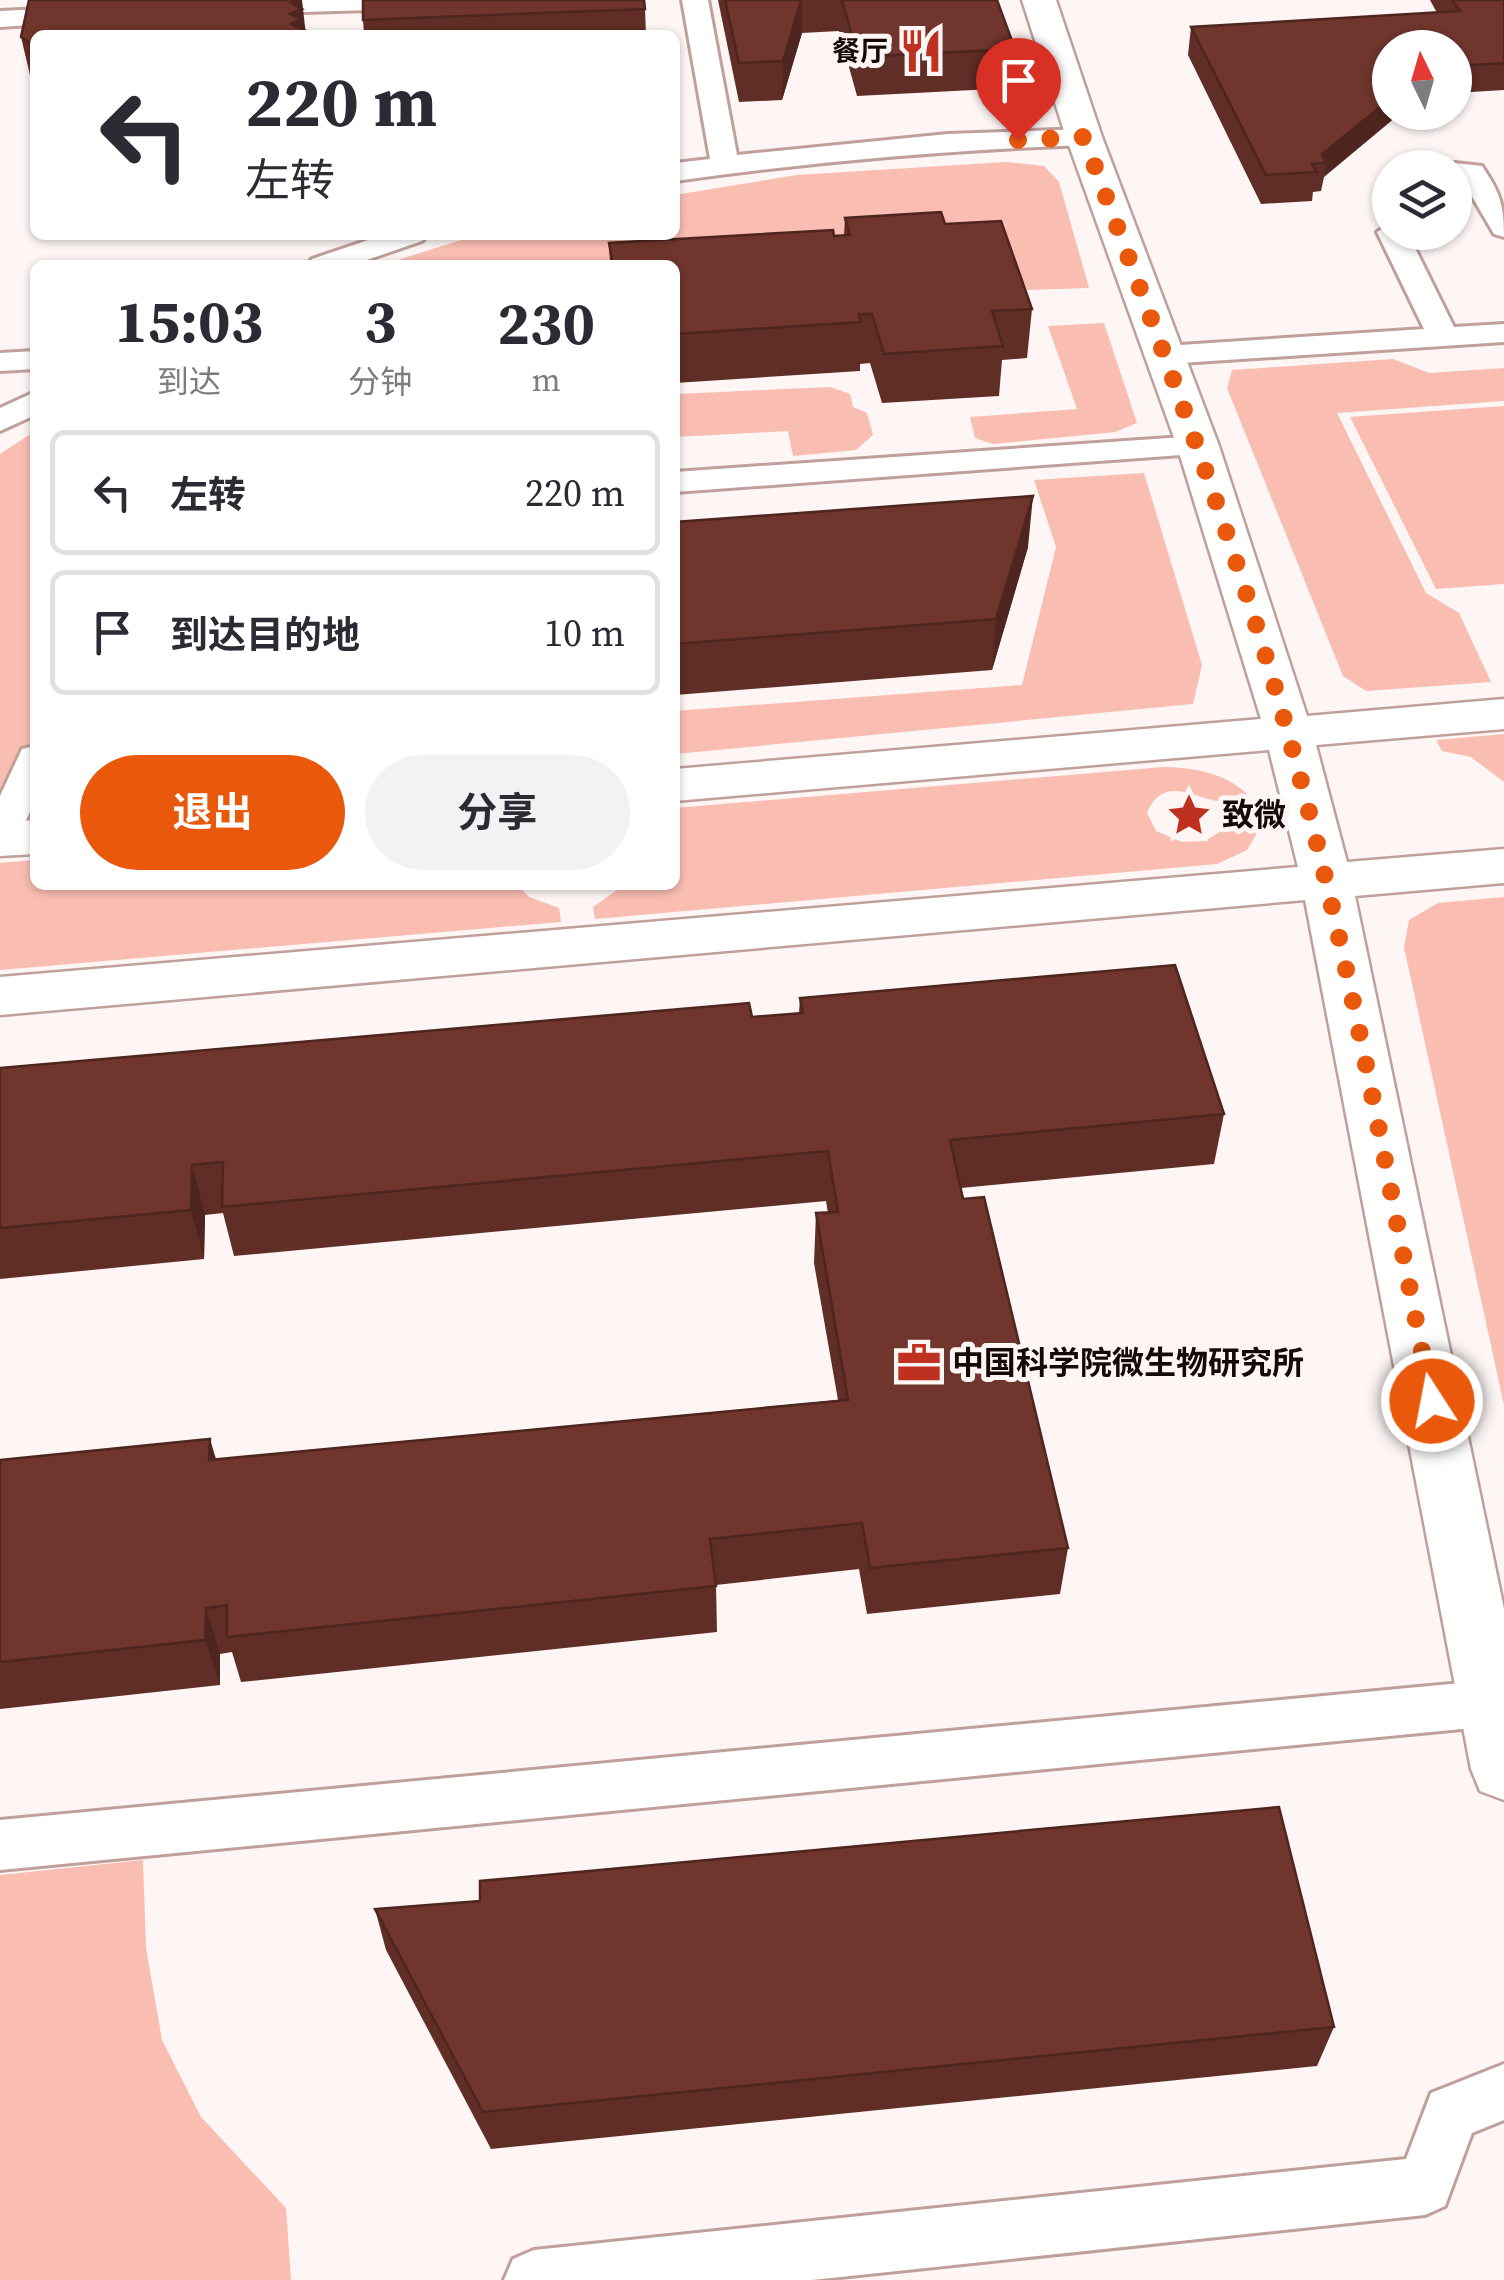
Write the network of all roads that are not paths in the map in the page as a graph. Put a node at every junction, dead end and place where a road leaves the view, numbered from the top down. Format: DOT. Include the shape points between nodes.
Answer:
graph roads {
  1 [pos="438,0"];
  2 [pos="695,0"];
  3 [pos="1038,0"];
  4 [pos="219,9"];
  5 [pos="119,14"];
  6 [pos="0,19"];
  7 [pos="1084,137"];
  8 [pos="725,164"];
  9 [pos="680,171"];
  10 [pos="1472,172"];
  11 [pos="1504,228"];
  12 [pos="397,240"];
  13 [pos="1400,250"];
  14 [pos="338,260"];
  15 [pos="1504,333"];
  16 [pos="1443,337"];
  17 [pos="1164,355"];
  18 [pos="30,360"];
  19 [pos="0,362"];
  20 [pos="30,405"];
  21 [pos="0,421"];
  22 [pos="1198,446"];
  23 [pos="680,482"];
  24 [pos="1504,714"];
  25 [pos="1289,734"];
  26 [pos="30,770"];
  27 [pos="680,784"];
  28 [pos="30,836"];
  29 [pos="0,839"];
  30 [pos="1504,866"];
  31 [pos="1328,882"];
  32 [pos="0,996"];
  33 [pos="1491,1628"];
  34 [pos="1493,1703"];
  35 [pos="1504,1769"];
  36 [pos="0,1845"];
  37 [pos="1504,2092"];
  38 [pos="534,2280"];
  1 -- 4 [label="lane"];
  2 -- 8 [label="lane"];
  3 -- 7 [label="street"];
  5 -- 6 [label="lane"];
  7 -- 8 [label="lane" via="948,142"];
  7 -- 17 [label="street"];
  8 -- 9 [label="lane"];
  10 -- 11 [label="lane"];
  12 -- 14 [label="lane"];
  13 -- 16 [label="lane"];
  15 -- 16 [label="lane"];
  16 -- 17 [label="lane"];
  17 -- 22 [label="street"];
  18 -- 19 [label="lane"];
  20 -- 21 [label="lane"];
  22 -- 23 [label="lane"];
  22 -- 25 [label="street"];
  24 -- 25 [label="street"];
  25 -- 27 [label="street"];
  25 -- 31 [label="street"];
  26 -- 29 [label="lane"];
  28 -- 29 [label="street"];
  30 -- 31 [label="street"];
  31 -- 32 [label="street"];
  31 -- 33 [label="street"];
  33 -- 34 [label="street"];
  34 -- 35 [label="street"];
  34 -- 36 [label="lane"];
  37 -- 38 [label="lane" via="1451,2113 1425,2186"];
}
